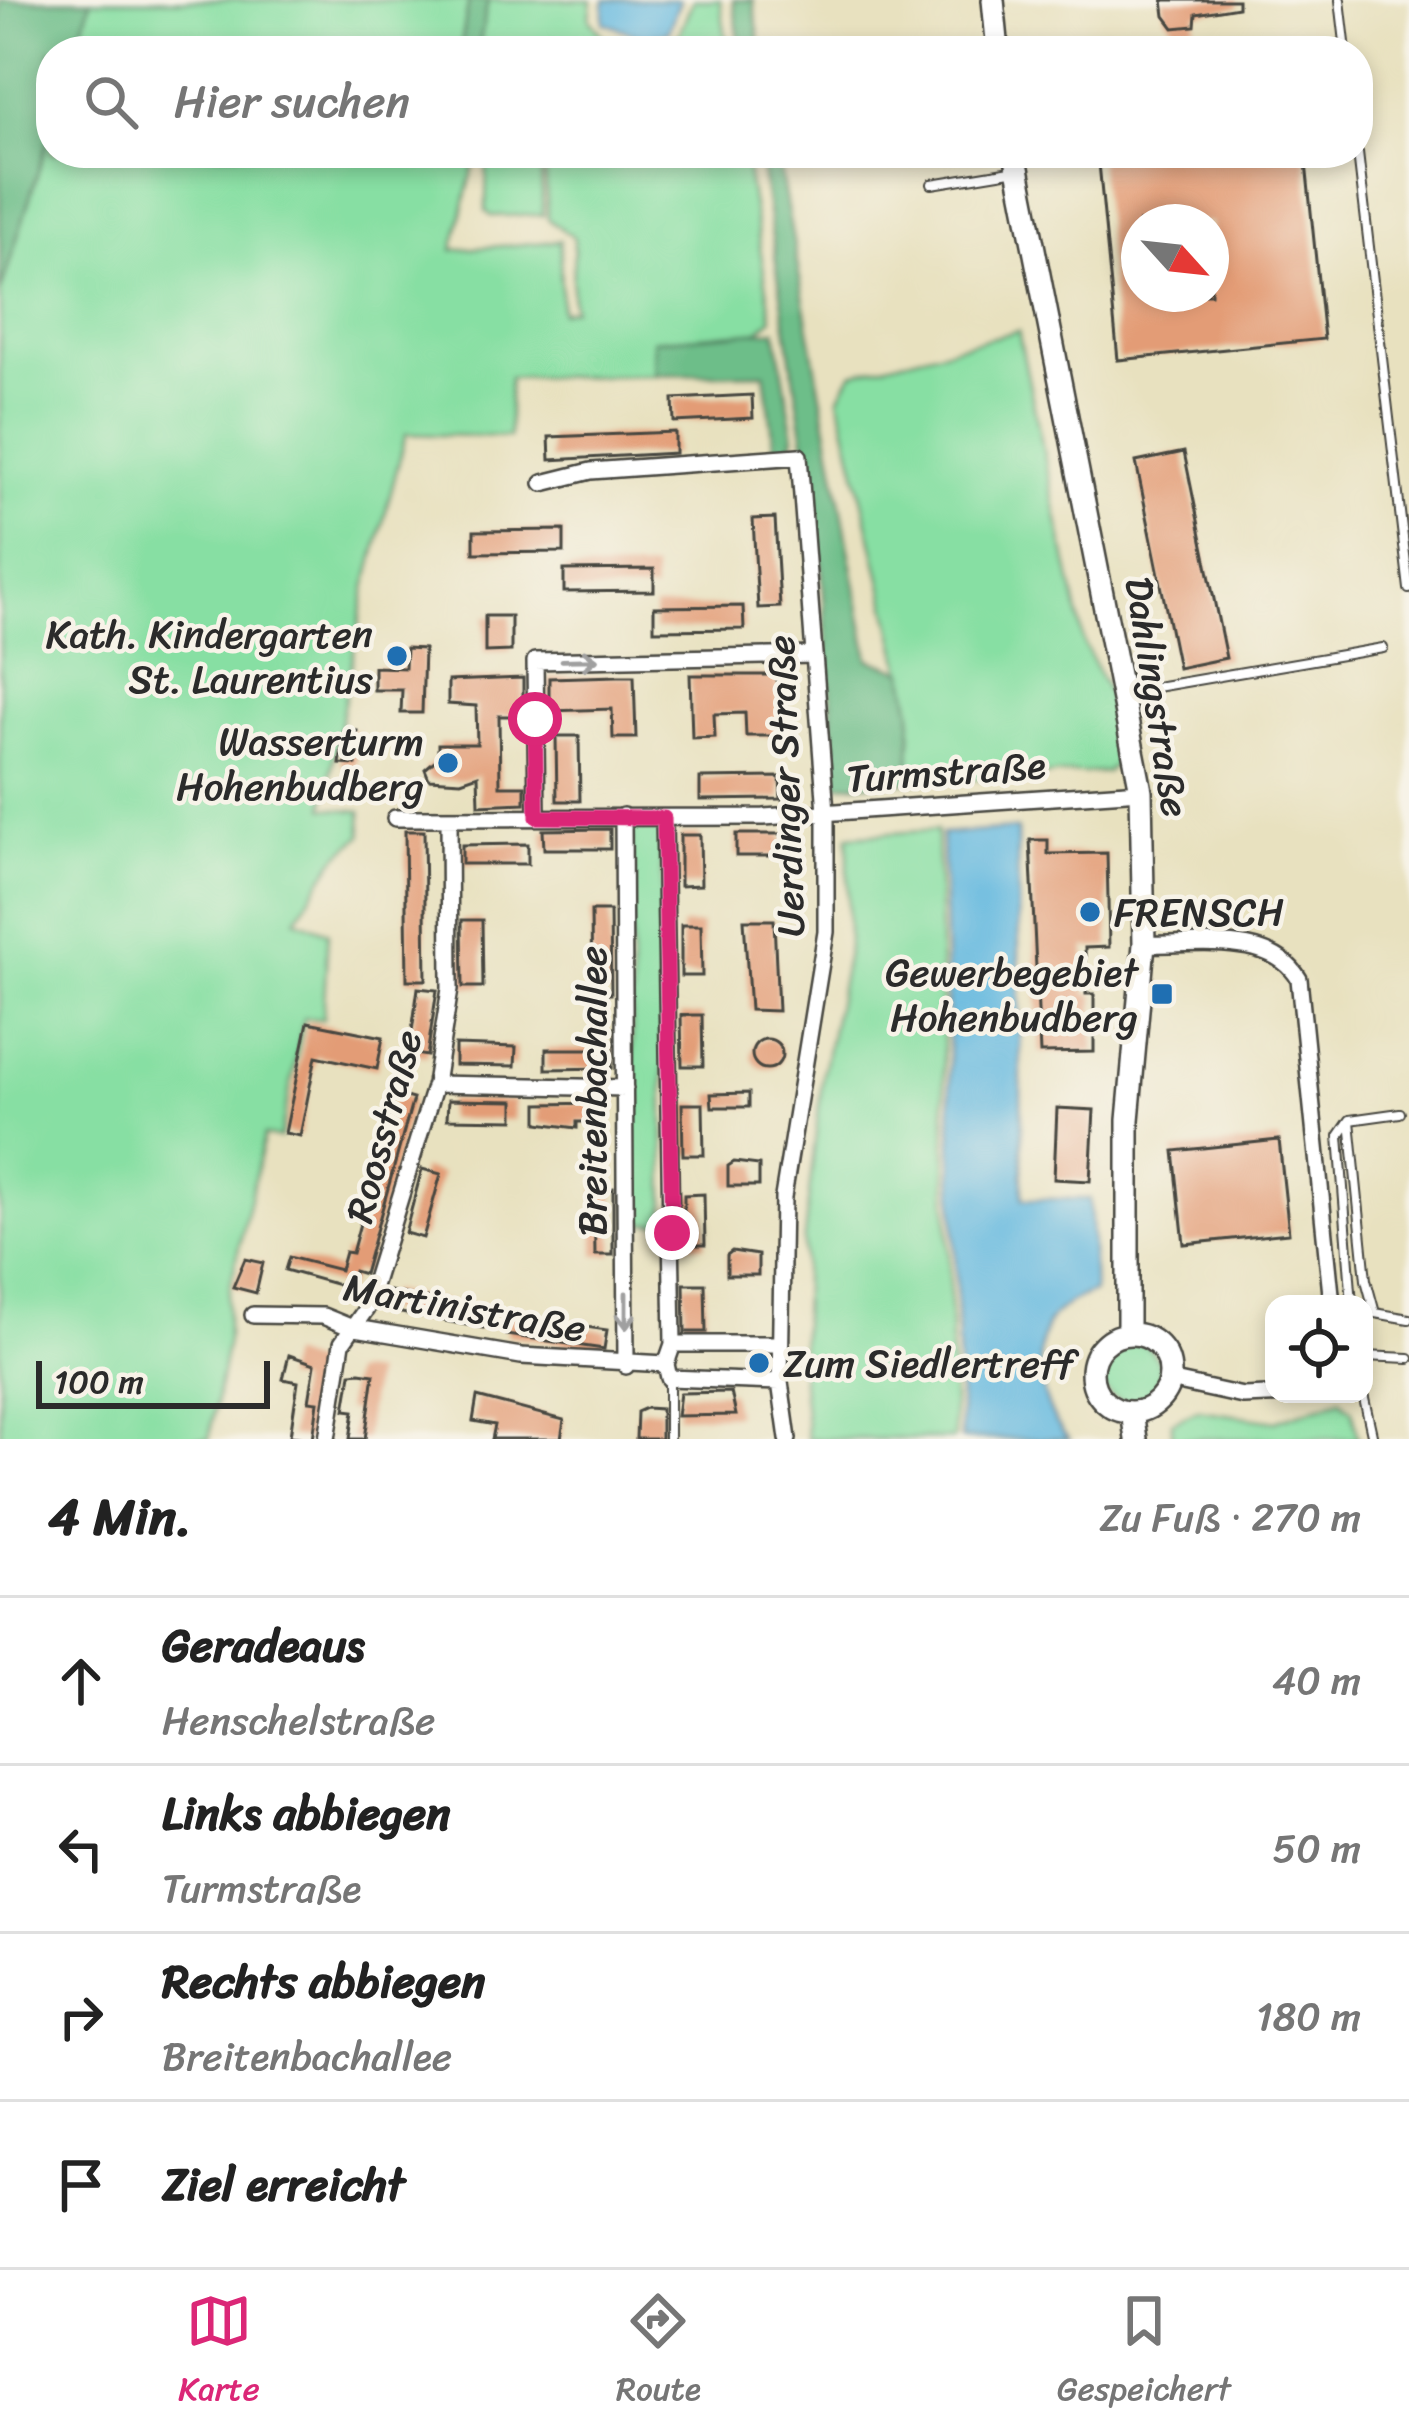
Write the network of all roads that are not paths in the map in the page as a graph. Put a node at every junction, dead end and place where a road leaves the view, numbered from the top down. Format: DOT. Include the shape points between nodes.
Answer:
graph roads {
  1 [pos="993,0"];
  2 [pos="1340,0"];
  3 [pos="997,36"];
  4 [pos="1344,36"];
  5 [pos="993,168"];
  6 [pos="1017,168"];
  7 [pos="1360,168"];
  8 [pos="932,184"];
  9 [pos="543,483"];
  10 [pos="1409,589"];
  11 [pos="1383,647"];
  12 [pos="814,656"];
  13 [pos="1125,692"];
  14 [pos="1142,791"];
  15 [pos="826,812"];
  16 [pos="623,816"];
  17 [pos="537,817"];
  18 [pos="395,818"];
  19 [pos="449,818"];
  20 [pos="664,818"];
  21 [pos="1144,944"];
  22 [pos="435,1084"];
  23 [pos="625,1088"];
  24 [pos="1400,1113"];
  25 [pos="1350,1120"];
  26 [pos="1331,1295"];
  27 [pos="1351,1295"];
  28 [pos="253,1315"];
  29 [pos="1409,1319"];
  30 [pos="350,1327"];
  31 [pos="1128,1332"];
  32 [pos="673,1344"];
  33 [pos="780,1344"];
  34 [pos="1373,1356"];
  35 [pos="1409,1358"];
  36 [pos="626,1366"];
  37 [pos="667,1371"];
  38 [pos="1169,1380"];
  39 [pos="780,1382"];
  40 [pos="1265,1395"];
  41 [pos="1365,1403"];
  42 [pos="1132,1412"];
  43 [pos="327,1439"];
  44 [pos="669,1439"];
  45 [pos="788,1439"];
  46 [pos="1136,1439"];
  47 [pos="1373,1439"];
  1 -- 3 [label="street"];
  2 -- 4 [label="lane"];
  5 -- 8 [label="lane"];
  6 -- 13 [label="street, Dahlingstraße"];
  7 -- 10 [label="lane"];
  9 -- 12 [label="street, Uerdinger Straße" via="591,471 799,456"];
  11 -- 13 [label="lane"];
  12 -- 15 [label="street, Uerdinger Straße"];
  17 -- 12 [label="street, one-way" via="535,661"];
  13 -- 14 [label="street, Dahlingstraße"];
  14 -- 15 [label="street, Turmstraße"];
  14 -- 21 [label="street, Dahlingstraße"];
  15 -- 20 [label="street, Turmstraße"];
  15 -- 33 [label="street, Uerdinger Straße" via="824,962 787,1158"];
  16 -- 17 [label="street, Turmstraße"];
  16 -- 20 [label="street, Turmstraße"];
  16 -- 23 [label="street, Breitenbachallee"];
  17 -- 19 [label="street, Turmstraße"];
  18 -- 19 [label="street, Turmstraße"];
  19 -- 22 [label="street, Roosstraße" via="451,989"];
  20 -- 32 [label="street, Breitenbachallee"];
  21 -- 26 [label="street" via="1264,948 1286,958 1299,979"];
  21 -- 31 [label="street, Dahlingstraße" via="1128,1120"];
  22 -- 23 [label="street"];
  22 -- 30 [label="street, Roosstraße" via="366,1310"];
  23 -- 36 [label="street, Breitenbachallee, one-way"];
  24 -- 25 [label="lane"];
  25 -- 27 [label="lane" via="1339,1136"];
  25 -- 29 [label="lane" via="1375,1313"];
  28 -- 30 [label="street, Martinistraße" via="323,1316"];
  30 -- 36 [label="street, Martinistraße"];
  30 -- 43 [label="street, Roosstraße"];
  31 -- 38 [label="street" via="1159,1346"];
  31 -- 42 [label="street" via="1095,1355 1091,1376 1112,1408"];
  32 -- 33 [label="street"];
  32 -- 37 [label="street"];
  33 -- 39 [label="street, Uerdinger Straße"];
  34 -- 35 [label="lane"];
  36 -- 37 [label="street, Martinistraße"];
  37 -- 39 [label="street, Martinistraße"];
  37 -- 44 [label="lane"];
  38 -- 40 [label="street"];
  38 -- 42 [label="street" via="1160,1399"];
  39 -- 45 [label="street, Uerdinger Straße"];
  41 -- 47 [label="lane"];
  42 -- 46 [label="street"];
}
